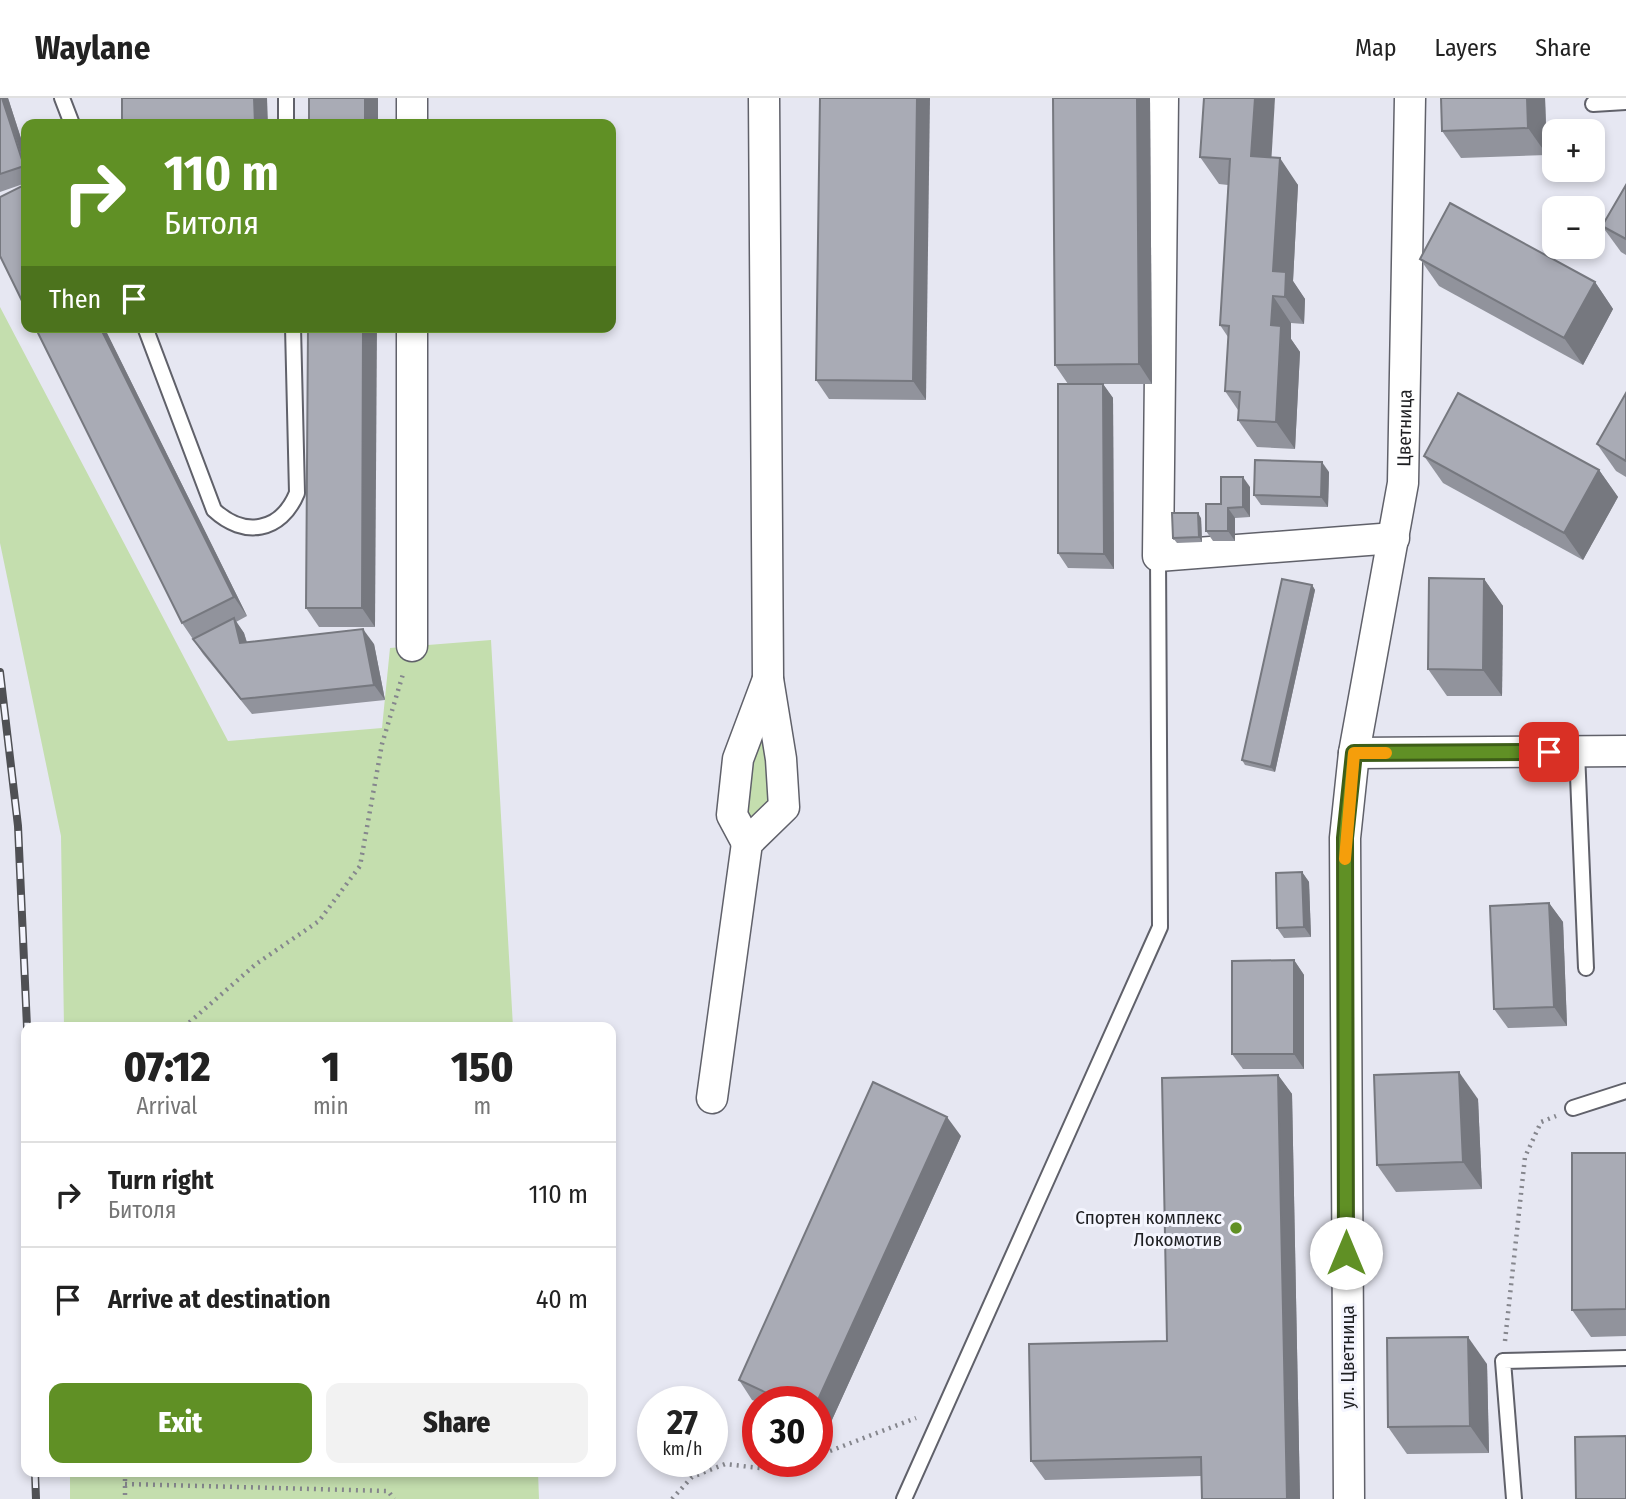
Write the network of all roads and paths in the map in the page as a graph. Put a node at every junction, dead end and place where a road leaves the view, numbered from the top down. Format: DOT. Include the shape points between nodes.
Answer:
graph roads {
  1 [pos="62,98"];
  2 [pos="286,98"];
  3 [pos="412,98"];
  4 [pos="764,98"];
  5 [pos="1163,98"];
  6 [pos="1410,98"];
  7 [pos="1626,102"];
  8 [pos="1594,104"];
  9 [pos="70,119"];
  10 [pos="286,119"];
  11 [pos="412,119"];
  12 [pos="147,333"];
  13 [pos="293,333"];
  14 [pos="412,333"];
  15 [pos="1394,538"];
  16 [pos="1158,556"];
  17 [pos="412,646"];
  18 [pos="768,679"];
  19 [pos="1626,751"];
  20 [pos="1577,752"];
  21 [pos="1354,753"];
  22 [pos="747,843"];
  23 [pos="1586,968"];
  24 [pos="190,1022"];
  25 [pos="1626,1091"];
  26 [pos="712,1098"];
  27 [pos="1573,1108"];
  28 [pos="1626,1358"];
  29 [pos="1503,1361"];
  30 [pos="946,1406"];
  31 [pos="833,1450"];
  32 [pos="742,1466"];
  33 [pos="125,1477"];
  34 [pos="125,1484"];
  35 [pos="125,1499"];
  36 [pos="394,1499"];
  37 [pos="672,1499"];
  38 [pos="904,1499"];
  39 [pos="1349,1499"];
  40 [pos="1514,1499"];
  1 -- 9 [label="lane"];
  2 -- 10 [label="lane"];
  3 -- 11 [label="street"];
  4 -- 18 [label="street"];
  5 -- 16 [label="street"];
  6 -- 15 [label="street, Цветница" via="1403,483"];
  7 -- 8 [label="lane"];
  12 -- 13 [label="lane" via="214,510 228,522 246,528 273,523 289,512 297,493"];
  14 -- 17 [label="street"];
  15 -- 16 [label="street"];
  15 -- 21 [label="street, Цветница"];
  16 -- 30 [label="lane" via="1160,927"];
  17 -- 24 [label="path" via="382,744 360,866 319,921 256,964"];
  18 -- 22 [label="street" via="738,759 732,815"];
  18 -- 22 [label="street" via="784,807"];
  19 -- 20 [label="street"];
  20 -- 21 [label="street"];
  20 -- 23 [label="lane"];
  21 -- 39 [label="street, ул. Цветница" via="1345,838"];
  22 -- 26 [label="street"];
  25 -- 27 [label="lane"];
  27 -- 29 [label="path" via="1541,1122 1525,1157"];
  28 -- 29 [label="lane"];
  29 -- 40 [label="lane"];
  30 -- 31 [label="path"];
  30 -- 38 [label="lane"];
  32 -- 37 [label="path" via="725,1464 692,1477"];
  33 -- 34 [label="path"];
  34 -- 35 [label="path"];
  34 -- 36 [label="path" via="388,1491"];
}
